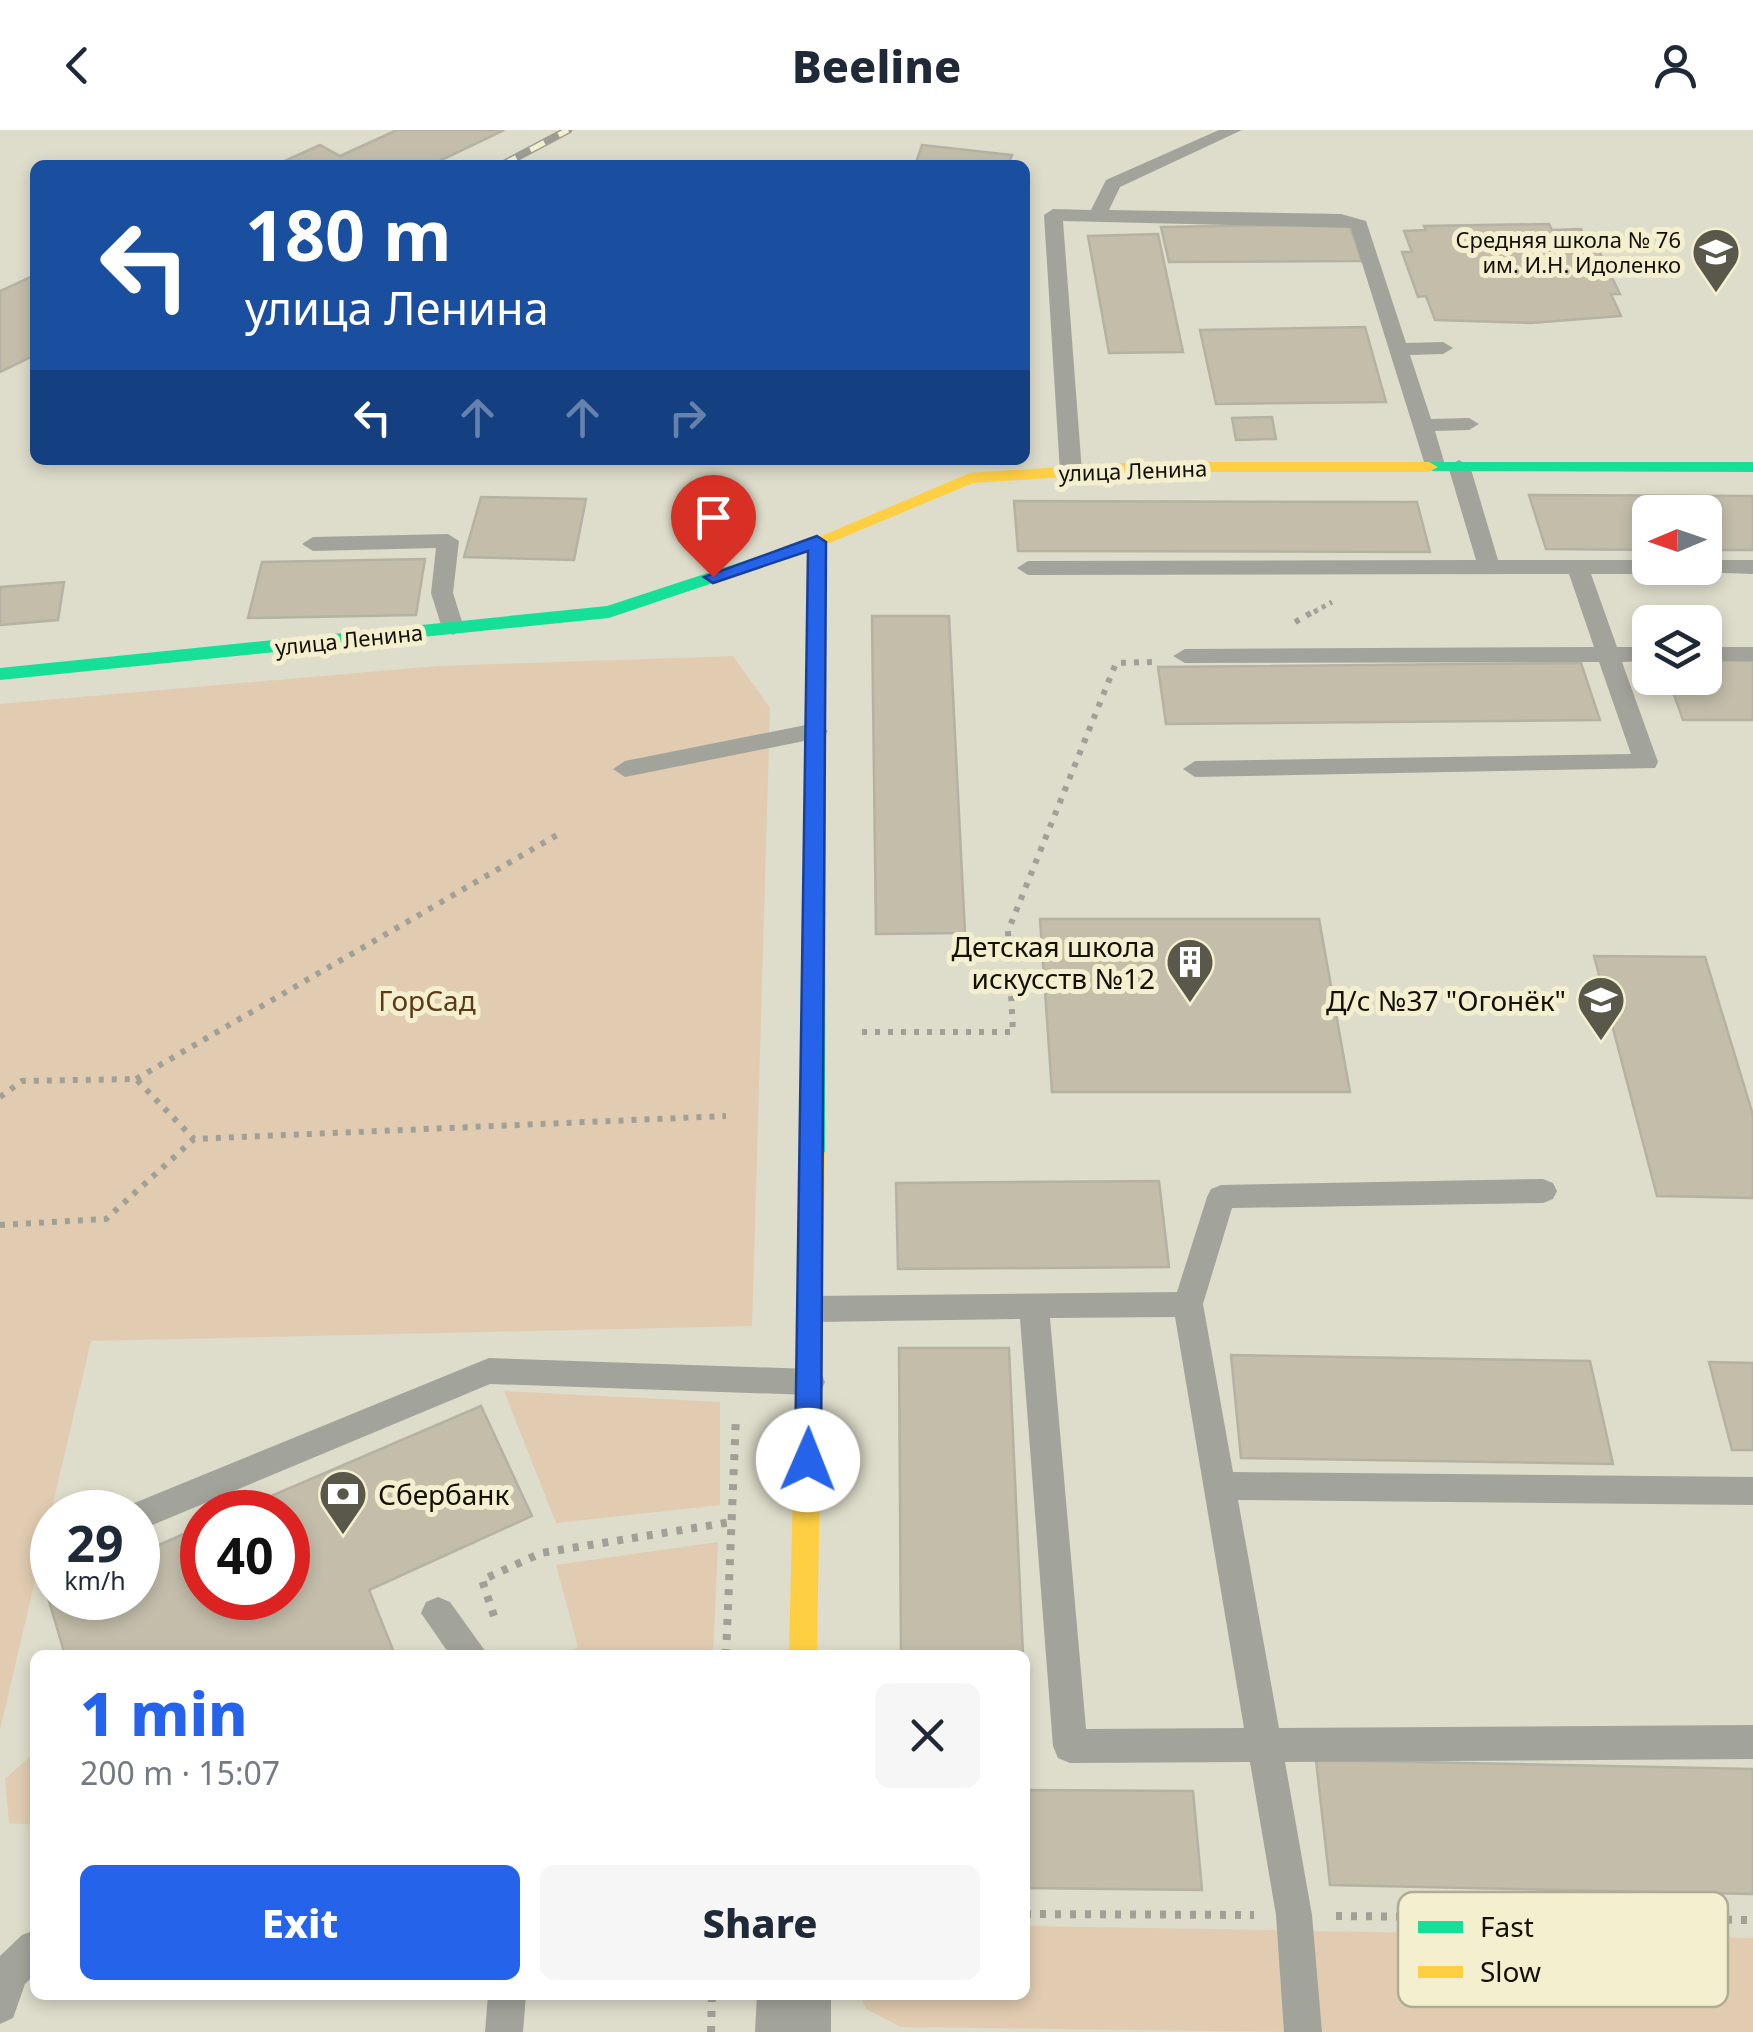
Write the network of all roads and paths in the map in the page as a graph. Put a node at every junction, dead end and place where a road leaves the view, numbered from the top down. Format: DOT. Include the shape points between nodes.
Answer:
graph roads {
  1 [pos="1233,130"];
  2 [pos="1096,218"];
  3 [pos="1443,348"];
  4 [pos="1399,349"];
  5 [pos="1469,424"];
  6 [pos="1422,425"];
  7 [pos="1435,466"];
  8 [pos="1459,466"];
  9 [pos="1753,467"];
  10 [pos="998,468"];
  11 [pos="1071,472"];
  12 [pos="817,542"];
  13 [pos="313,544"];
  14 [pos="1400,566"];
  15 [pos="1489,567"];
  16 [pos="1722,567"];
  17 [pos="1753,567"];
  18 [pos="1028,568"];
  19 [pos="1578,568"];
  20 [pos="1632,568"];
  21 [pos="453,628"];
  22 [pos="1609,654"];
  23 [pos="1632,654"];
  24 [pos="1722,654"];
  25 [pos="1753,654"];
  26 [pos="1185,656"];
  27 [pos="1234,656"];
  28 [pos="0,674"];
  29 [pos="816,730"];
  30 [pos="625,768"];
  31 [pos="1194,769"];
  32 [pos="556,835"];
  33 [pos="857,1051"];
  34 [pos="136,1080"];
  35 [pos="0,1098"];
  36 [pos="726,1116"];
  37 [pos="194,1139"];
  38 [pos="1543,1191"];
  39 [pos="0,1225"];
  40 [pos="1188,1304"];
  41 [pos="1034,1306"];
  42 [pos="812,1309"];
  43 [pos="737,1380"];
  44 [pos="810,1382"];
  45 [pos="1220,1486"];
  46 [pos="1753,1491"];
  47 [pos="160,1507"];
  48 [pos="731,1522"];
  49 [pos="438,1613"];
  50 [pos="501,1636"];
  51 [pos="467,1650"];
  52 [pos="726,1650"];
  53 [pos="802,1650"];
  54 [pos="1753,1742"];
  55 [pos="1264,1743"];
  56 [pos="1030,1914"];
  57 [pos="1294,1915"];
  58 [pos="1398,1916"];
  59 [pos="1728,1920"];
  60 [pos="1753,1920"];
  61 [pos="30,1953"];
  62 [pos="507,2000"];
  63 [pos="712,2000"];
  64 [pos="794,2000"];
  65 [pos="0,2005"];
  66 [pos="504,2032"];
  67 [pos="711,2032"];
  68 [pos="793,2032"];
  69 [pos="1303,2032"];
  1 -- 2 [label="lane" via="1112,184"];
  2 -- 4 [label="lane" via="1358,225"];
  2 -- 11 [label="lane" via="1053,215"];
  3 -- 4 [label="lane"];
  4 -- 6 [label="lane"];
  5 -- 6 [label="lane"];
  6 -- 7 [label="lane"];
  7 -- 8 [label="street, улица Ленина"];
  7 -- 11 [label="street, улица Ленина"];
  8 -- 9 [label="street, улица Ленина"];
  8 -- 15 [label="lane"];
  10 -- 11 [label="street, улица Ленина"];
  10 -- 12 [label="street, улица Ленина"];
  12 -- 21 [label="street, улица Ленина" via="609,612"];
  12 -- 29 [label="street"];
  13 -- 21 [label="lane" via="448,541 442,593"];
  14 -- 15 [label="lane"];
  14 -- 18 [label="lane"];
  14 -- 27 [label="path"];
  15 -- 19 [label="lane"];
  16 -- 17 [label="lane"];
  19 -- 20 [label="lane"];
  19 -- 22 [label="lane"];
  21 -- 28 [label="street, улица Ленина"];
  22 -- 23 [label="lane"];
  22 -- 27 [label="lane"];
  22 -- 31 [label="lane" via="1646,762"];
  24 -- 25 [label="lane"];
  26 -- 27 [label="lane"];
  27 -- 33 [label="path" via="1116,664 1008,931 1013,1032 857,1032"];
  29 -- 30 [label="lane"];
  29 -- 42 [label="street"];
  32 -- 34 [label="path"];
  34 -- 35 [label="path" via="22,1082"];
  34 -- 37 [label="path"];
  36 -- 37 [label="path"];
  37 -- 39 [label="path" via="106,1220"];
  38 -- 40 [label="lane" via="1221,1197"];
  40 -- 41 [label="lane"];
  40 -- 45 [label="lane"];
  41 -- 42 [label="lane"];
  41 -- 55 [label="lane" via="1070,1746"];
  42 -- 44 [label="street"];
  43 -- 44 [label="lane"];
  43 -- 47 [label="lane" via="488,1372"];
  43 -- 48 [label="path"];
  44 -- 53 [label="street"];
  45 -- 46 [label="lane"];
  45 -- 55 [label="lane"];
  48 -- 50 [label="path" via="541,1553 496,1571 482,1580"];
  48 -- 52 [label="path"];
  49 -- 51 [label="lane"];
  54 -- 55 [label="lane"];
  55 -- 57 [label="lane"];
  56 -- 57 [label="path"];
  57 -- 58 [label="path"];
  57 -- 69 [label="lane"];
  59 -- 60 [label="path"];
  61 -- 65 [label="lane" via="9,1973"];
  62 -- 66 [label="lane"];
  63 -- 67 [label="path"];
  64 -- 68 [label="street"];
}
